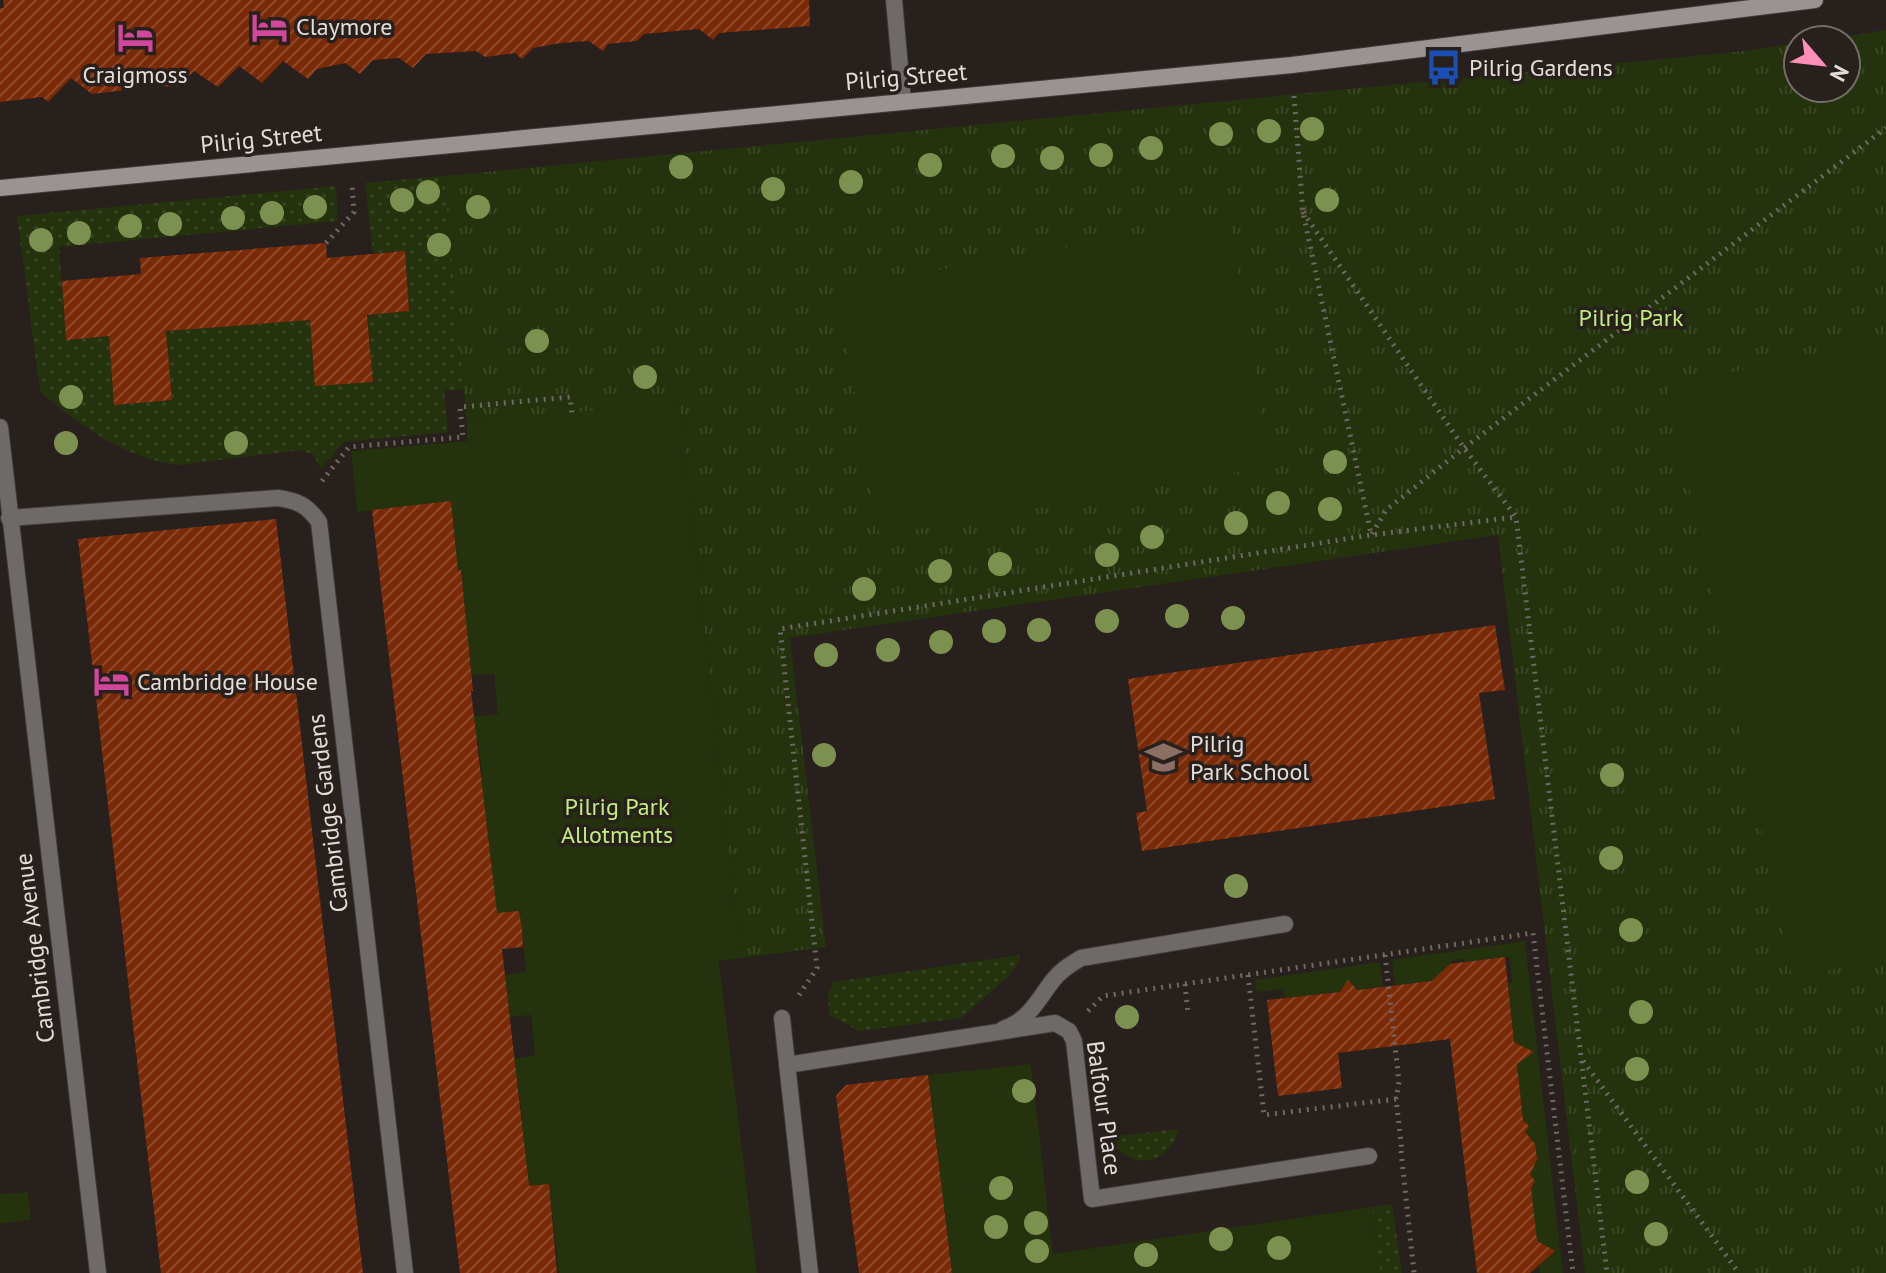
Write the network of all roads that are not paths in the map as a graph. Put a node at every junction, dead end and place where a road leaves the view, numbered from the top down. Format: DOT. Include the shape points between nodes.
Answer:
graph roads {
  1 [pos="894,0"];
  2 [pos="1815,0"];
  3 [pos="1725,6"];
  4 [pos="903,101"];
  5 [pos="0,188"];
  6 [pos="0,427"];
  7 [pos="9,518"];
  8 [pos="1285,924"];
  9 [pos="782,1018"];
  10 [pos="994,1033"];
  11 [pos="787,1065"];
  12 [pos="1369,1156"];
  13 [pos="98,1273"];
  14 [pos="405,1273"];
  15 [pos="810,1273"];
  1 -- 4 [label="street"];
  2 -- 3 [label="street, Pilrig Street"];
  3 -- 4 [label="street, Pilrig Street" via="1292,65"];
  4 -- 5 [label="street, Pilrig Street"];
  6 -- 7 [label="street, Cambridge Avenue"];
  7 -- 13 [label="street, Cambridge Avenue"];
  7 -- 14 [label="street, Cambridge Gardens" via="278,498 304,505 319,522"];
  8 -- 10 [label="street" via="1081,958 1054,979 1036,1007"];
  9 -- 11 [label="street"];
  10 -- 11 [label="street, Balfour Place"];
  10 -- 12 [label="street, Balfour Place" via="1055,1023 1069,1031 1092,1199"];
  11 -- 15 [label="street"];
}
